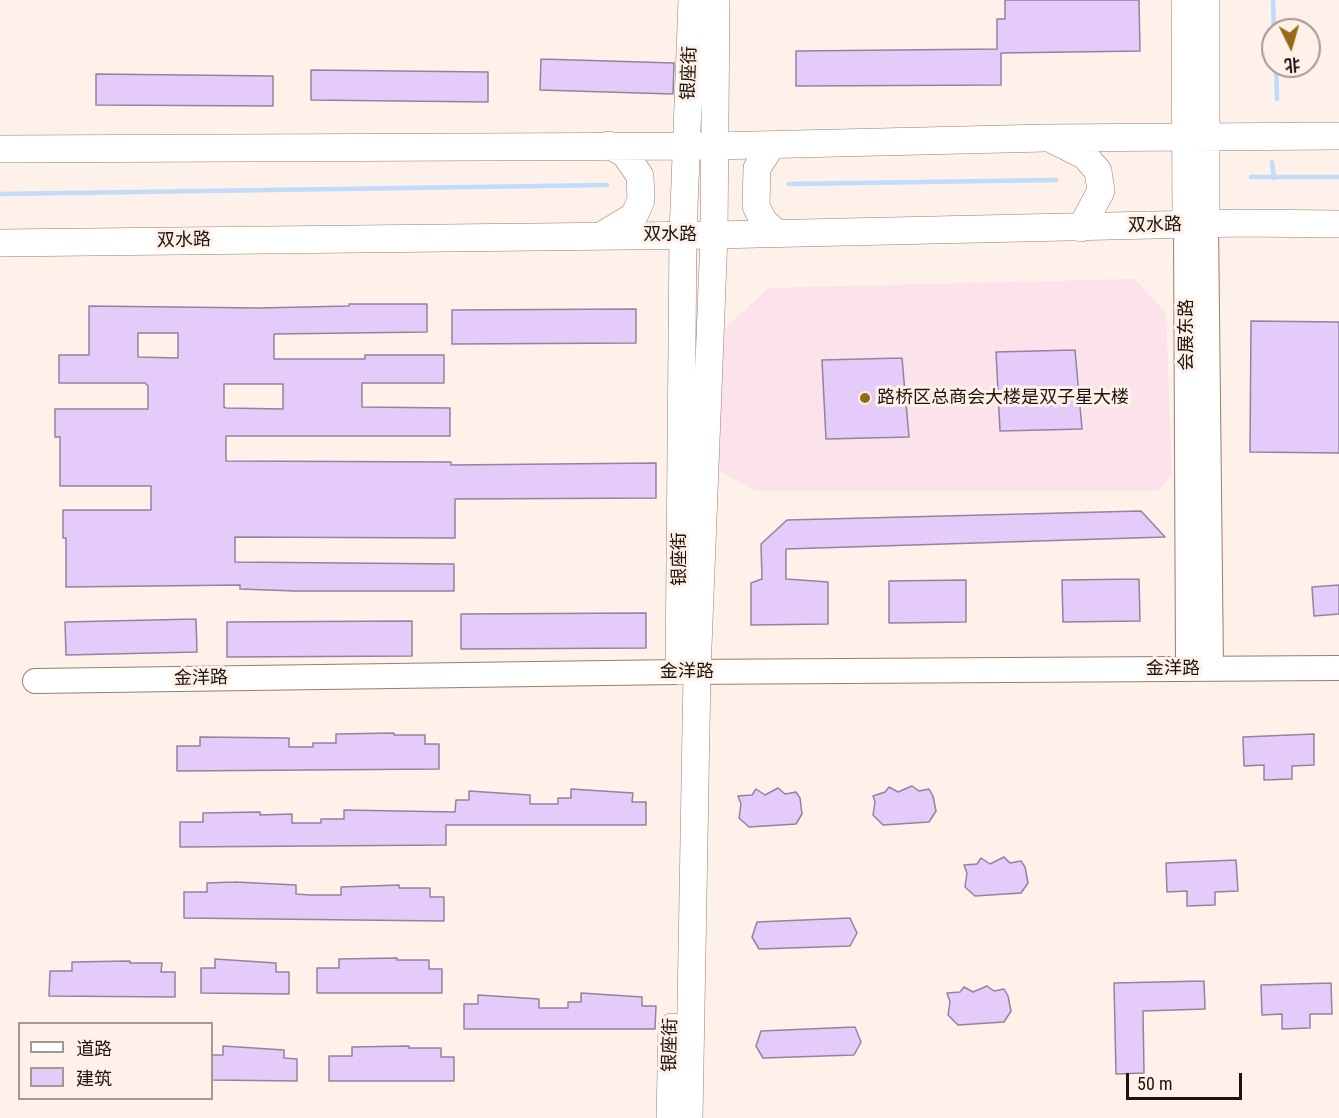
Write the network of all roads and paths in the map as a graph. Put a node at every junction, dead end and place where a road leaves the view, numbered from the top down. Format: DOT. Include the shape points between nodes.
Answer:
graph roads {
  1 [pos="692,0"];
  2 [pos="716,0"];
  3 [pos="1185,0"];
  4 [pos="1206,0"];
  5 [pos="1254,136"];
  6 [pos="1339,136"];
  7 [pos="1196,137"];
  8 [pos="1046,138"];
  9 [pos="772,145"];
  10 [pos="609,146"];
  11 [pos="700,146"];
  12 [pos="0,149"];
  13 [pos="1242,223"];
  14 [pos="1339,224"];
  15 [pos="1196,225"];
  16 [pos="1081,228"];
  17 [pos="683,234"];
  18 [pos="778,234"];
  19 [pos="714,235"];
  20 [pos="600,236"];
  21 [pos="0,243"];
  22 [pos="1339,668"];
  23 [pos="1200,669"];
  24 [pos="688,672"];
  25 [pos="35,681"];
  26 [pos="670,1118"];
  27 [pos="689,1118"];
  1 -- 11 [label="main road, 银座街"];
  2 -- 11 [label="main road"];
  3 -- 7 [label="main road, 会展东路"];
  4 -- 7 [label="main road, 会展东路"];
  5 -- 6 [label="main road"];
  5 -- 7 [label="main road"];
  5 -- 13 [label="main road" via="1228,148 1217,165 1212,194 1221,212"];
  7 -- 8 [label="main road"];
  7 -- 15 [label="main road, 会展东路"];
  8 -- 9 [label="main road"];
  8 -- 16 [label="main road" via="1085,156 1098,171 1101,191"];
  9 -- 11 [label="main road"];
  9 -- 18 [label="main road" via="757,168 756,206 764,222"];
  10 -- 11 [label="main road"];
  10 -- 12 [label="main road"];
  10 -- 20 [label="main road" via="625,154 640,176 641,200 634,216"];
  11 -- 17 [label="main road, 银座街"];
  11 -- 19 [label="main road, 银座街"];
  13 -- 14 [label="main road, 双水路"];
  13 -- 15 [label="main road, 双水路"];
  15 -- 16 [label="main road, 双水路"];
  15 -- 23 [label="street, 会展东路"];
  16 -- 18 [label="main road, 双水路"];
  17 -- 19 [label="main road, 双水路"];
  17 -- 20 [label="main road, 双水路"];
  17 -- 24 [label="main road, 银座街"];
  18 -- 19 [label="main road, 双水路"];
  19 -- 24 [label="main road, 银座街"];
  20 -- 21 [label="main road, 双水路"];
  22 -- 23 [label="street, 金洋路"];
  23 -- 24 [label="street, 金洋路"];
  24 -- 25 [label="street, 金洋路"];
  24 -- 26 [label="main road, 银座街"];
  24 -- 27 [label="main road, 银座街"];
}
